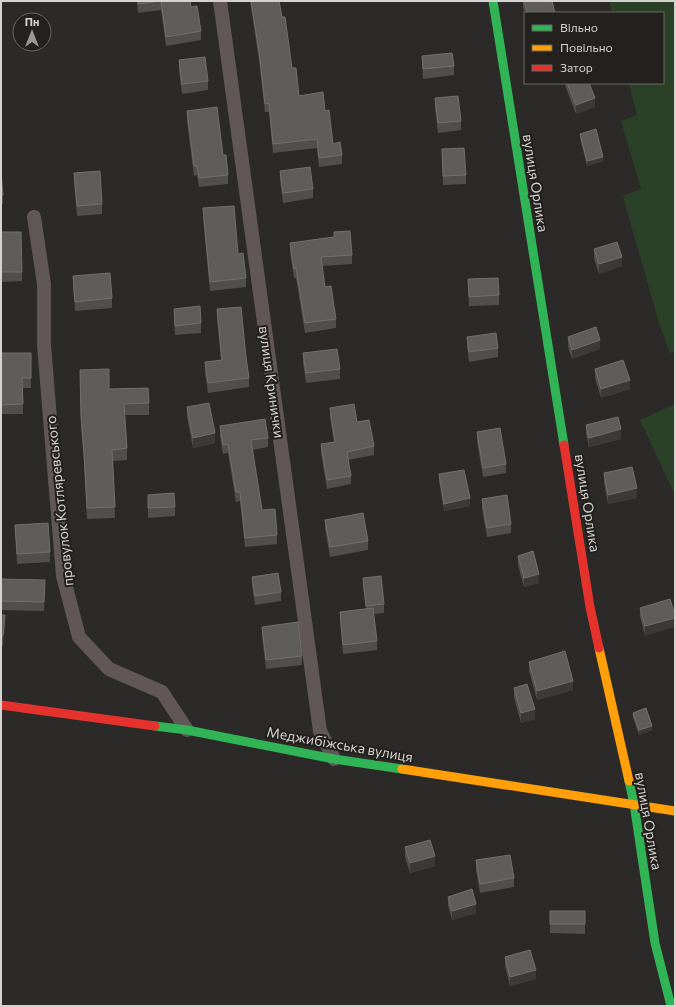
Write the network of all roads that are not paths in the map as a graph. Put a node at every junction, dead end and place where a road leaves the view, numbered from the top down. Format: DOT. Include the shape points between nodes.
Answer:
graph roads {
  1 [pos="220,1"];
  2 [pos="493,1"];
  3 [pos="34,217"];
  4 [pos="1,705"];
  5 [pos="187,730"];
  6 [pos="334,759"];
  7 [pos="634,804"];
  8 [pos="675,811"];
  9 [pos="671,1006"];
  1 -- 6 [label="street, вулиця Кринички" via="320,732"];
  2 -- 7 [label="street, вулиця Орлика" via="590,607"];
  3 -- 5 [label="street, провулок Котляревського" via="44,284 44,345 63,576 79,638 109,668 162,692"];
  4 -- 5 [label="street, Меджибіжська вулиця"];
  5 -- 6 [label="street, Меджибіжська вулиця"];
  6 -- 7 [label="street, Меджибіжська вулиця"];
  7 -- 8 [label="street, Меджибіжська вулиця"];
  7 -- 9 [label="street, вулиця Орлика" via="655,943"];
}
